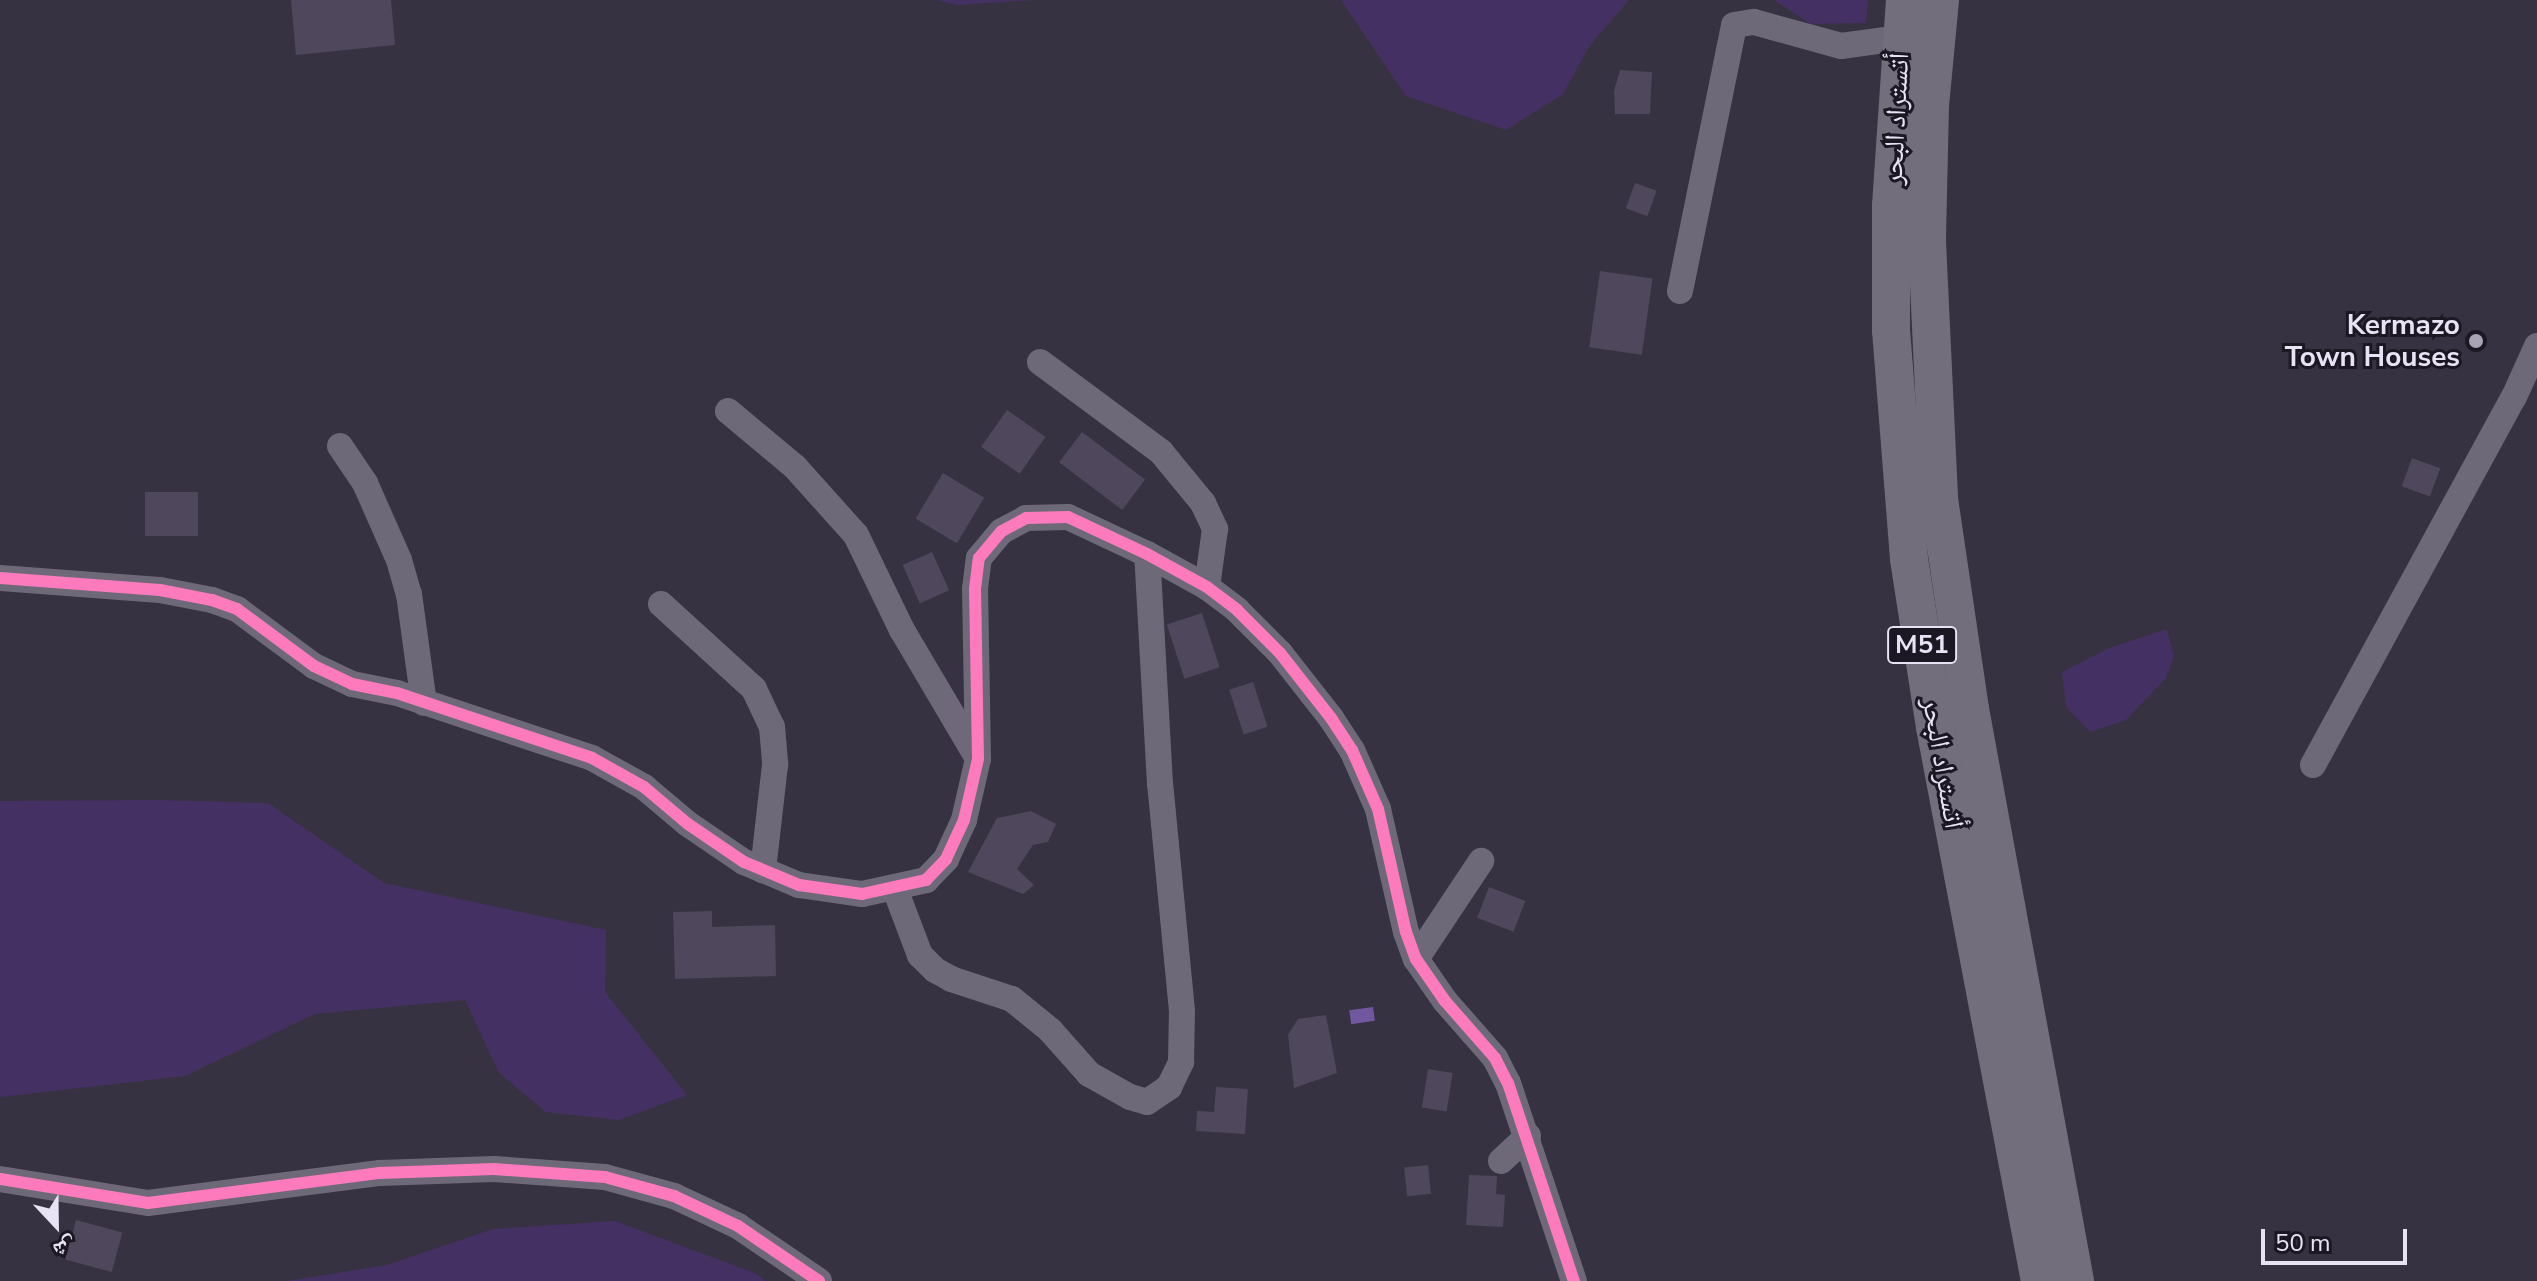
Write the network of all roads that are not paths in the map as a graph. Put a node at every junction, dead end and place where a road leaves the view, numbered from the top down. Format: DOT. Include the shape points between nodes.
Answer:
graph roads {
  1 [pos="1905,0"];
  2 [pos="1940,0"];
  3 [pos="1900,38"];
  4 [pos="1680,291"];
  5 [pos="2537,346"];
  6 [pos="1040,362"];
  7 [pos="728,411"];
  8 [pos="340,446"];
  9 [pos="1147,554"];
  10 [pos="0,578"];
  11 [pos="1207,587"];
  12 [pos="661,604"];
  13 [pos="424,703"];
  14 [pos="978,759"];
  15 [pos="2313,765"];
  16 [pos="1481,861"];
  17 [pos="763,870"];
  18 [pos="895,889"];
  19 [pos="1416,959"];
  20 [pos="1528,1136"];
  21 [pos="1501,1161"];
  22 [pos="0,1179"];
  23 [pos="819,1281"];
  24 [pos="1574,1281"];
  25 [pos="2040,1281"];
  26 [pos="2075,1281"];
  1 -- 3 [label="highway, أتستراد البحر / M51"];
  2 -- 26 [label="highway, أتستراد البحر / M51" via="1930,105 1927,242 1939,499 1970,709"];
  3 -- 4 [label="street" via="1841,46 1754,22 1734,25"];
  3 -- 25 [label="highway, أتستراد البحر / M51" via="1891,330 1909,559 1935,727"];
  5 -- 15 [label="street"];
  6 -- 11 [label="street" via="1161,452 1203,503 1215,529"];
  7 -- 14 [label="street" via="795,467 856,535 902,630"];
  8 -- 13 [label="street" via="365,483 399,560"];
  9 -- 11 [label="street"];
  9 -- 14 [label="street" via="1068,517 1026,518 1002,531 979,558"];
  9 -- 18 [label="street" via="1160,784 1182,1011 1181,1062 1169,1087 1147,1102 1130,1097 1089,1074 1050,1030 1012,999 935,970 920,955"];
  10 -- 13 [label="street" via="160,590 212,600 263,625 314,666 352,684"];
  11 -- 19 [label="street" via="1280,653 1352,750 1378,809"];
  12 -- 17 [label="street" via="754,689 772,727 775,765"];
  13 -- 17 [label="street" via="592,758 644,787 688,824"];
  14 -- 18 [label="street" via="964,820 946,859 926,880"];
  16 -- 19 [label="street"];
  17 -- 18 [label="street" via="799,885 831,890 862,894"];
  19 -- 20 [label="street" via="1495,1058"];
  20 -- 21 [label="street"];
  20 -- 24 [label="street"];
  22 -- 23 [label="street" via="148,1203 380,1173 494,1169 605,1177 674,1196 738,1226"];
}
